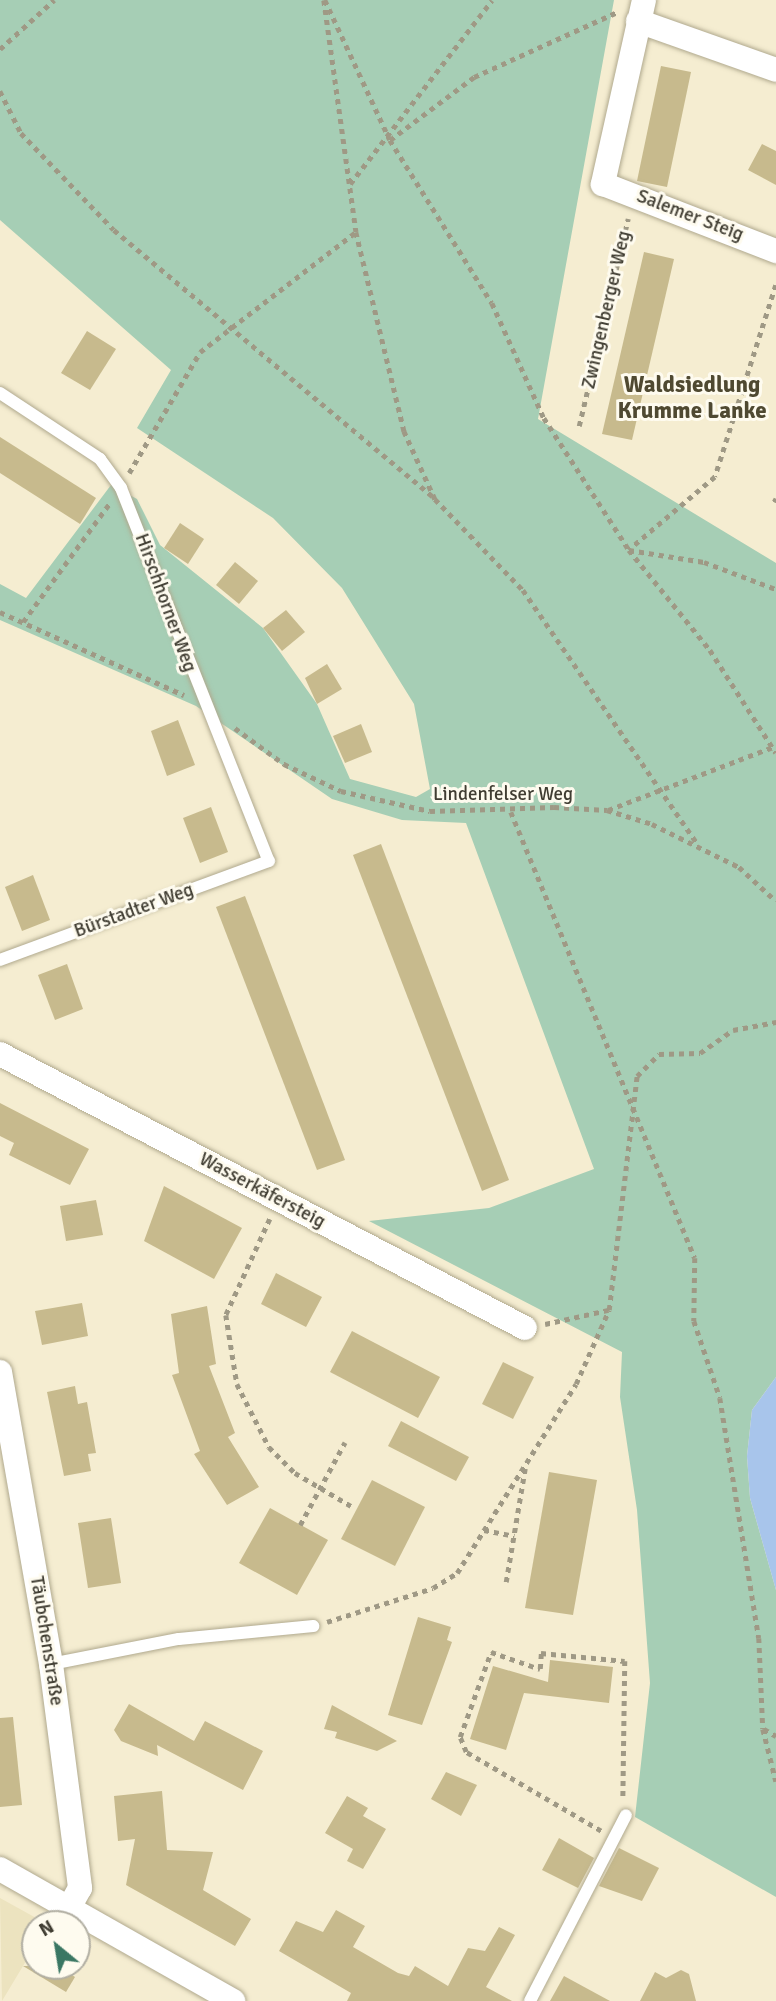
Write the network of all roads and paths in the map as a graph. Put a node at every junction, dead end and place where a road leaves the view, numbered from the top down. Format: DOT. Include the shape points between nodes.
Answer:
graph roads {
  1 [pos="54,0"];
  2 [pos="324,0"];
  3 [pos="492,0"];
  4 [pos="642,7"];
  5 [pos="0,49"];
  6 [pos="776,70"];
  7 [pos="0,90"];
  8 [pos="390,140"];
  9 [pos="350,185"];
  10 [pos="630,214"];
  11 [pos="356,232"];
  12 [pos="776,251"];
  13 [pos="776,285"];
  14 [pos="229,331"];
  15 [pos="0,393"];
  16 [pos="579,426"];
  17 [pos="121,488"];
  18 [pos="435,499"];
  19 [pos="629,550"];
  20 [pos="776,589"];
  21 [pos="0,612"];
  22 [pos="23,622"];
  23 [pos="201,702"];
  24 [pos="232,725"];
  25 [pos="775,749"];
  26 [pos="659,790"];
  27 [pos="607,810"];
  28 [pos="511,812"];
  29 [pos="697,843"];
  30 [pos="269,861"];
  31 [pos="776,901"];
  32 [pos="0,960"];
  33 [pos="776,1022"];
  34 [pos="0,1054"];
  35 [pos="631,1103"];
  36 [pos="279,1200"];
  37 [pos="609,1310"];
  38 [pos="526,1328"];
  39 [pos="0,1372"];
  40 [pos="345,1442"];
  41 [pos="525,1467"];
  42 [pos="320,1488"];
  43 [pos="351,1506"];
  44 [pos="300,1525"];
  45 [pos="484,1531"];
  46 [pos="514,1536"];
  47 [pos="506,1583"];
  48 [pos="313,1626"];
  49 [pos="51,1664"];
  50 [pos="763,1729"];
  51 [pos="776,1735"];
  52 [pos="776,1781"];
  53 [pos="626,1815"];
  54 [pos="614,1839"];
  55 [pos="0,1869"];
  56 [pos="69,1908"];
  57 [pos="233,2001"];
  58 [pos="530,2001"];
  1 -- 5 [label="path"];
  2 -- 8 [label="path"];
  2 -- 9 [label="path"];
  3 -- 8 [label="path"];
  4 -- 6 [label="street"];
  4 -- 8 [label="path" via="474,77"];
  4 -- 12 [label="street, Salemer Steig" via="603,184"];
  7 -- 14 [label="path" via="21,133 114,230"];
  8 -- 9 [label="path"];
  8 -- 19 [label="path" via="492,303 544,418"];
  9 -- 11 [label="path"];
  10 -- 16 [label="path, Zwingenberger Weg"];
  11 -- 14 [label="path"];
  11 -- 18 [label="path" via="371,274 391,391"];
  13 -- 19 [label="path" via="715,477"];
  14 -- 17 [label="path" via="200,352"];
  14 -- 18 [label="path"];
  15 -- 17 [label="lane, Hirschhorner Weg" via="100,459"];
  17 -- 22 [label="path"];
  17 -- 23 [label="lane, Hirschhorner Weg"];
  18 -- 26 [label="path" via="523,590"];
  19 -- 20 [label="path" via="704,562"];
  19 -- 25 [label="path" via="710,650"];
  21 -- 22 [label="path"];
  22 -- 23 [label="path"];
  23 -- 30 [label="lane, Hirschhorner Weg"];
  24 -- 28 [label="path, Lindenfelser Weg" via="284,764 341,791 430,811"];
  25 -- 26 [label="path"];
  26 -- 27 [label="path"];
  26 -- 29 [label="path"];
  27 -- 28 [label="path, Lindenfelser Weg"];
  27 -- 29 [label="path, Lindenfelser Weg"];
  28 -- 35 [label="path"];
  29 -- 31 [label="path, Lindenfelser Weg" via="739,867"];
  30 -- 32 [label="lane, Bürstadter Weg"];
  33 -- 35 [label="path" via="733,1030 701,1053 659,1055 637,1076"];
  34 -- 36 [label="street, Wasserkäfersteig"];
  35 -- 37 [label="path"];
  35 -- 50 [label="path" via="695,1258 694,1321 720,1398 759,1638"];
  36 -- 38 [label="street, Wasserkäfersteig"];
  36 -- 42 [label="path" via="235,1290 227,1346 249,1415 269,1447"];
  37 -- 38 [label="path"];
  37 -- 41 [label="path" via="576,1384"];
  39 -- 49 [label="street, Täubchenstraße"];
  40 -- 42 [label="path"];
  41 -- 45 [label="path"];
  41 -- 46 [label="path"];
  42 -- 43 [label="path"];
  42 -- 44 [label="path"];
  45 -- 46 [label="path"];
  45 -- 48 [label="path" via="457,1573 433,1588"];
  46 -- 47 [label="path"];
  48 -- 49 [label="lane" via="179,1639"];
  49 -- 56 [label="street, Täubchenstraße" via="80,1888"];
  50 -- 51 [label="path"];
  50 -- 52 [label="path"];
  53 -- 54 [label="lane"];
  53 -- 54 [label="path" via="625,1661 541,1653 540,1670 491,1652 460,1737 466,1752"];
  54 -- 58 [label="lane"];
  55 -- 56 [label="street"];
  56 -- 57 [label="street"];
}
